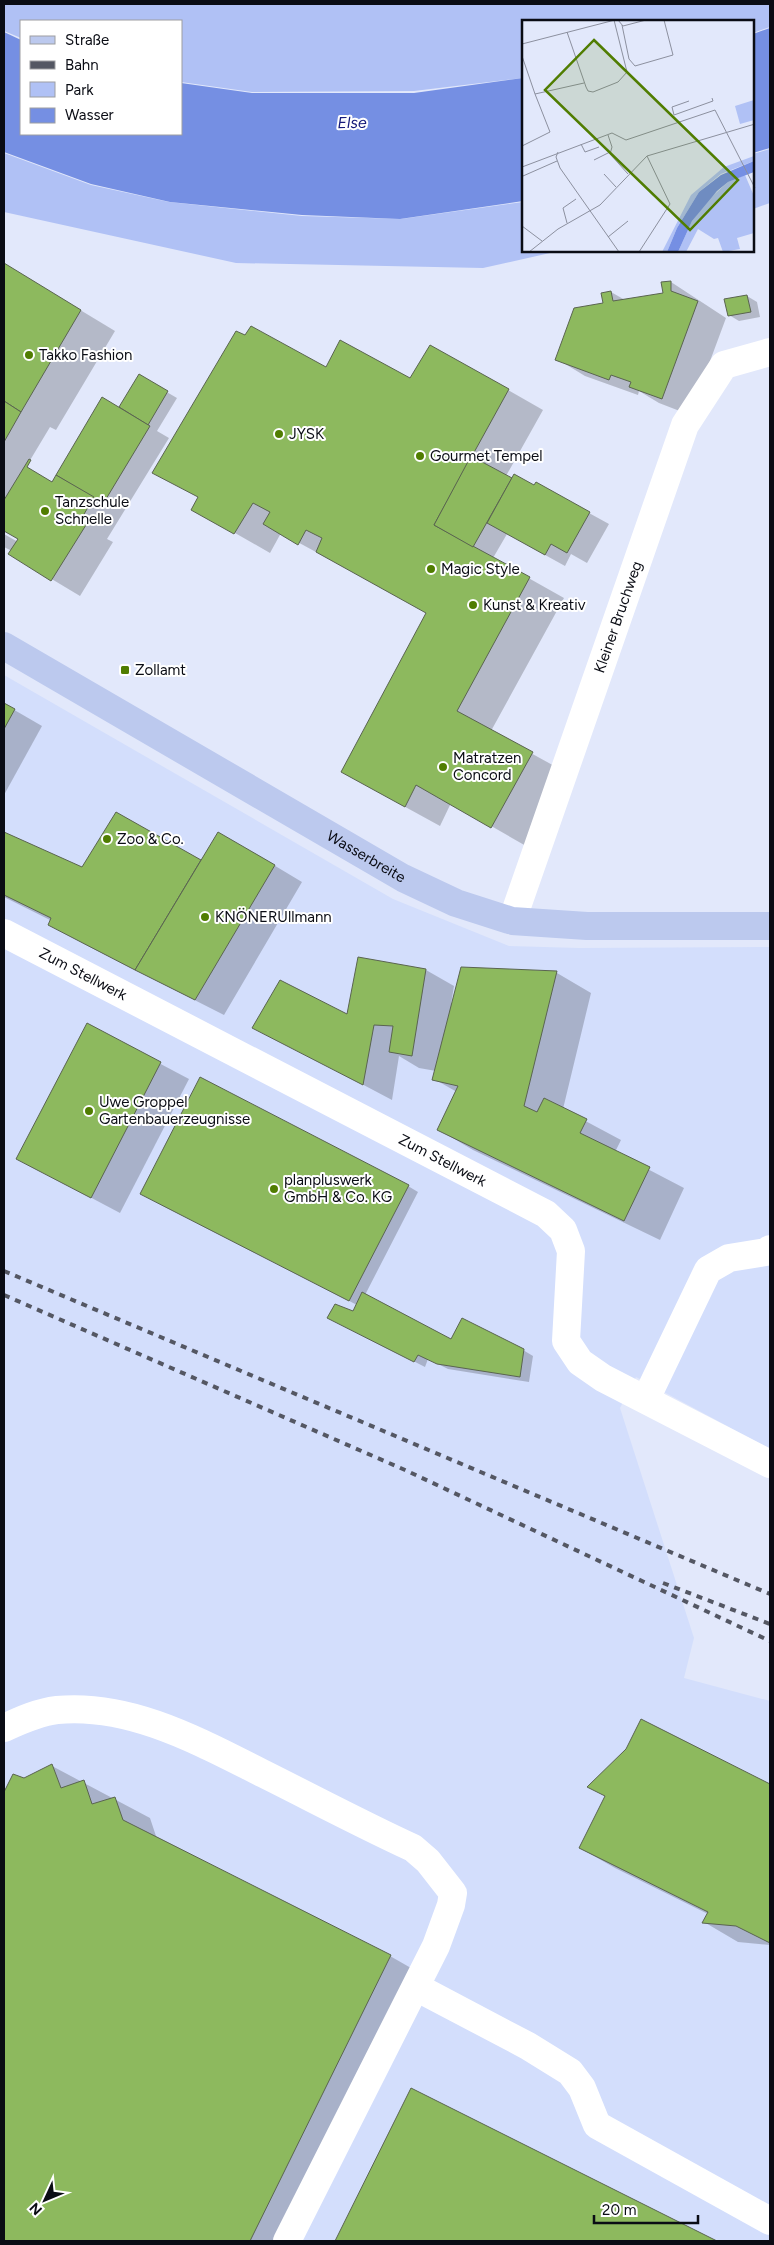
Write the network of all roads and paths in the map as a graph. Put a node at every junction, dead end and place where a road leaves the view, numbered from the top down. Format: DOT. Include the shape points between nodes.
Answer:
graph roads {
  1 [pos="770,352"];
  2 [pos="4,646"];
  3 [pos="512,921"];
  4 [pos="770,926"];
  5 [pos="4,933"];
  6 [pos="770,1249"];
  7 [pos="646,1400"];
  8 [pos="770,1464"];
  9 [pos="4,1728"];
  10 [pos="416,1987"];
  11 [pos="770,2222"];
  12 [pos="287,2241"];
  1 -- 3 [label="street, Kleiner Bruchweg" via="724,365 685,425"];
  2 -- 3 [label="main road, Wasserbreite" via="403,878 456,903"];
  3 -- 4 [label="main road, Wasserbreite" via="587,926"];
  5 -- 7 [label="street, Zum Stellwerk" via="546,1214 563,1230 571,1252 566,1341 580,1362"];
  6 -- 7 [label="street" via="729,1258 708,1270"];
  7 -- 8 [label="street, Zum Stellwerk"];
  9 -- 10 [label="street" via="28,1717 56,1710 93,1710 150,1722 196,1740 413,1848 428,1861 453,1893 436,1946"];
  10 -- 11 [label="street" via="570,2072 582,2088 597,2125"];
  10 -- 12 [label="street"];
}
